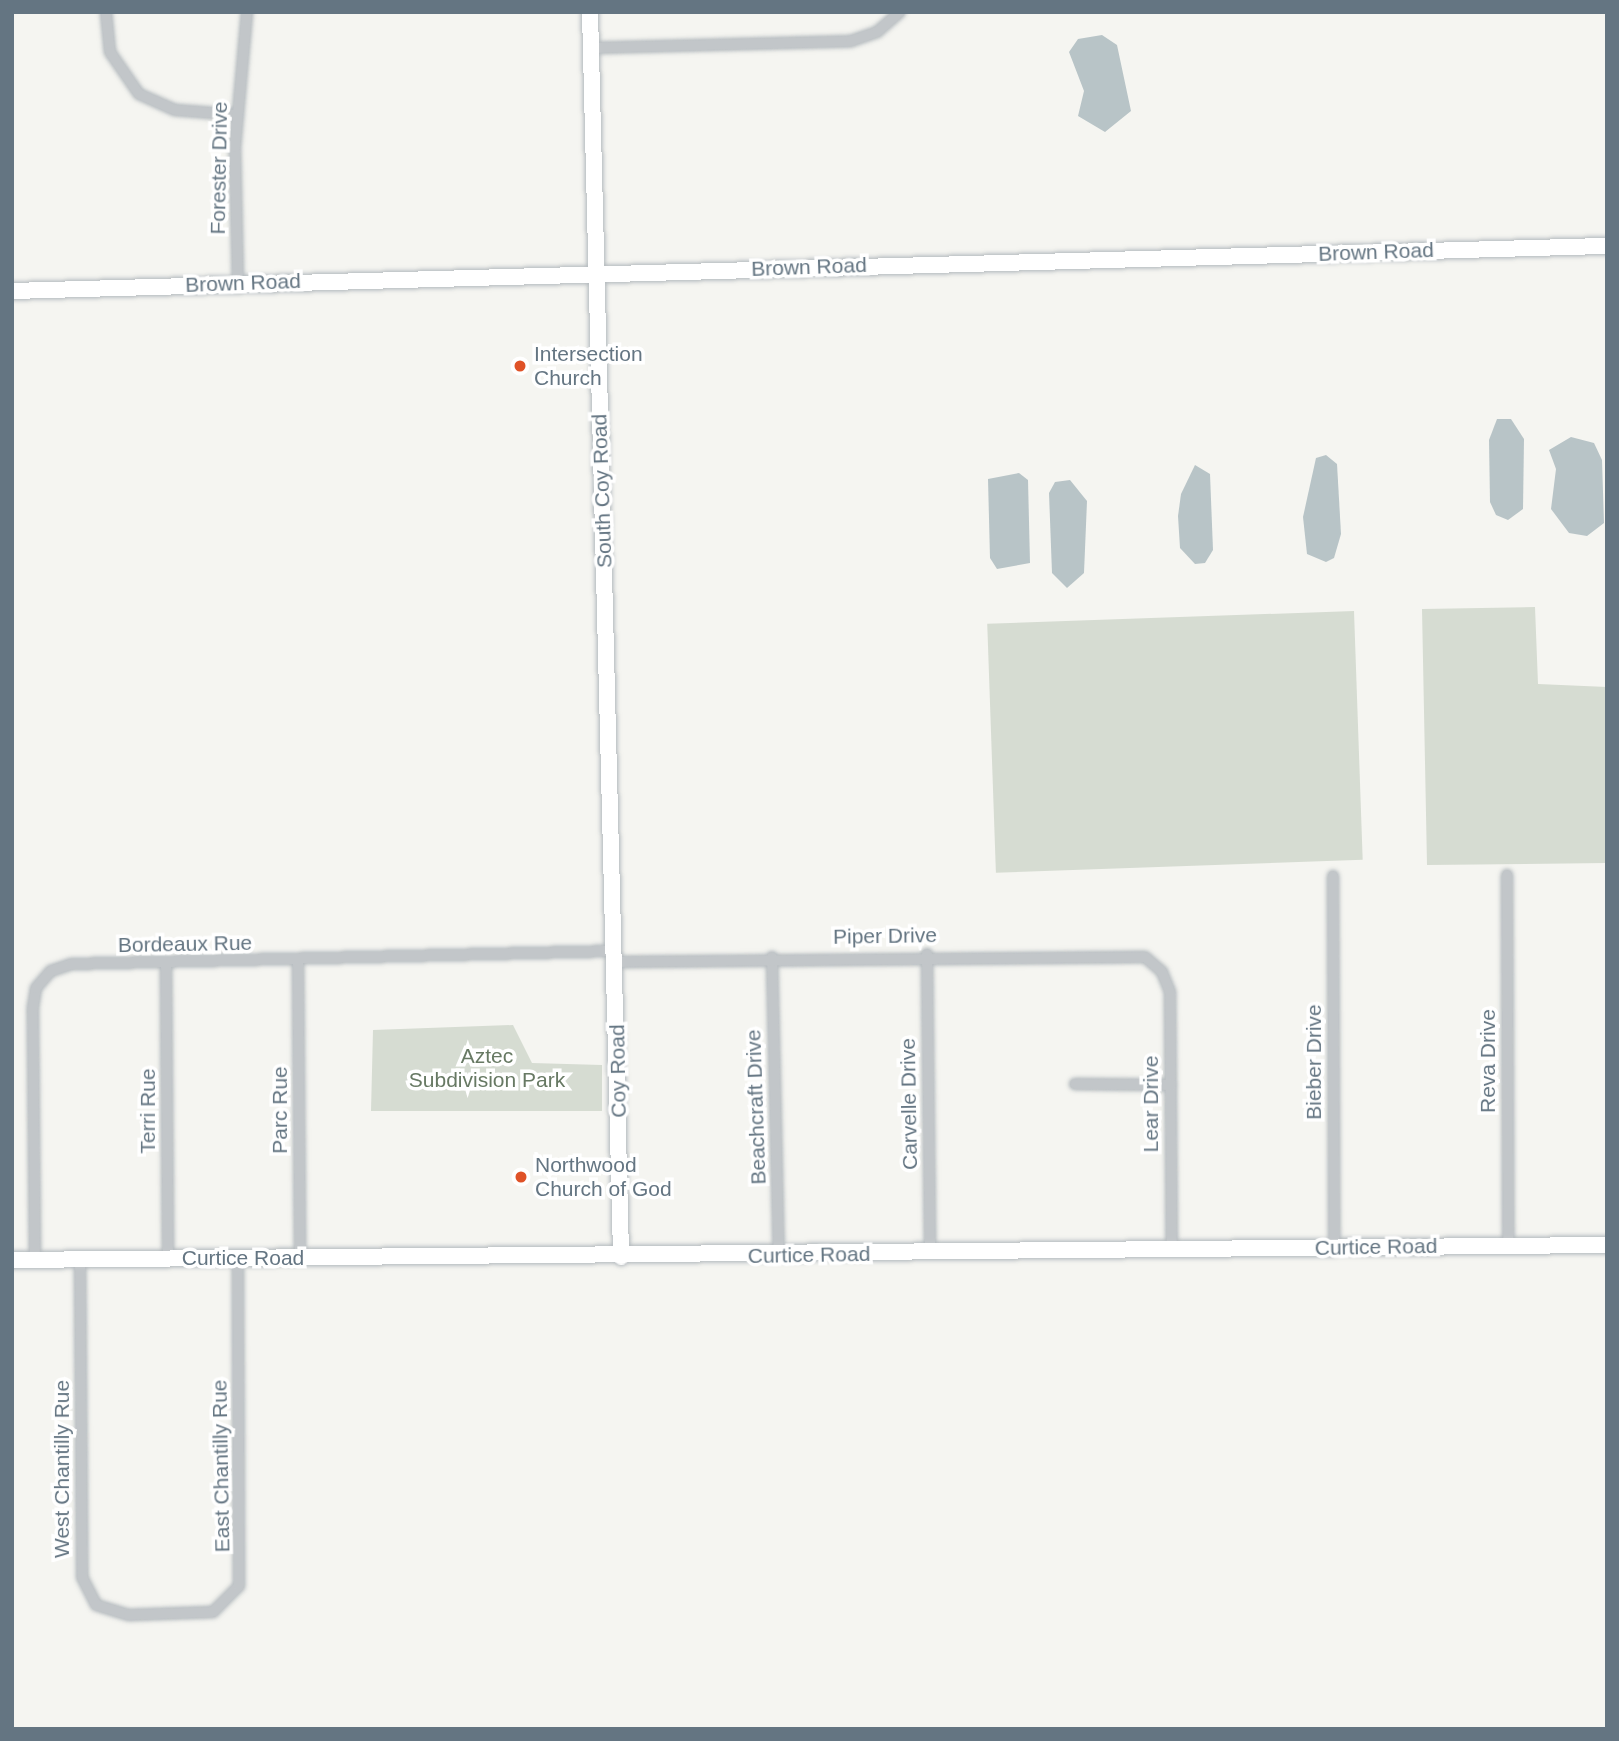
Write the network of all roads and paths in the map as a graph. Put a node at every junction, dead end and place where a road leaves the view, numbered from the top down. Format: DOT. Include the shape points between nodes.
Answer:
graph roads {
  1 [pos="106,12"];
  2 [pos="247,12"];
  3 [pos="590,12"];
  4 [pos="900,12"];
  5 [pos="591,48"];
  6 [pos="237,115"];
  7 [pos="1607,246"];
  8 [pos="597,273"];
  9 [pos="238,283"];
  10 [pos="12,291"];
  11 [pos="1507,875"];
  12 [pos="1333,876"];
  13 [pos="613,885"];
  14 [pos="927,954"];
  15 [pos="615,956"];
  16 [pos="772,957"];
  17 [pos="298,961"];
  18 [pos="1153,962"];
  19 [pos="166,964"];
  20 [pos="1075,1084"];
  21 [pos="1171,1085"];
  22 [pos="1607,1245"];
  23 [pos="1508,1246"];
  24 [pos="1334,1248"];
  25 [pos="1172,1250"];
  26 [pos="930,1253"];
  27 [pos="779,1255"];
  28 [pos="621,1257"];
  29 [pos="168,1258"];
  30 [pos="238,1258"];
  31 [pos="300,1258"];
  32 [pos="34,1259"];
  33 [pos="80,1259"];
  34 [pos="12,1261"];
  35 [pos="164,1615"];
  1 -- 6 [label="street" via="110,52 139,94 176,110"];
  2 -- 6 [label="street, Forester Drive"];
  3 -- 5 [label="street, South Coy Road"];
  4 -- 5 [label="street" via="877,32 851,41"];
  5 -- 8 [label="street, South Coy Road"];
  6 -- 9 [label="street, Forester Drive"];
  7 -- 8 [label="street, Brown Road"];
  8 -- 9 [label="street, Brown Road"];
  8 -- 13 [label="street, South Coy Road"];
  9 -- 10 [label="street, Brown Road"];
  11 -- 23 [label="street, Reva Drive"];
  12 -- 24 [label="street, Bieber Drive"];
  13 -- 15 [label="street, Coy Road"];
  14 -- 16 [label="street, Piper Drive"];
  14 -- 18 [label="street, Piper Drive" via="1122,952"];
  14 -- 26 [label="street, Carvelle Drive"];
  15 -- 16 [label="street, Piper Drive"];
  15 -- 17 [label="street, Bordeaux Rue"];
  15 -- 28 [label="street, Coy Road"];
  16 -- 27 [label="street, Beachcraft Drive"];
  17 -- 19 [label="street, Bordeaux Rue"];
  17 -- 31 [label="street, Parc Rue"];
  18 -- 21 [label="street, Lear Drive" via="1170,992"];
  19 -- 29 [label="street, Terri Rue"];
  19 -- 32 [label="street, Bordeaux Rue" via="61,966 36,988"];
  20 -- 21 [label="street"];
  21 -- 25 [label="street, Lear Drive"];
  22 -- 23 [label="street, Curtice Road"];
  23 -- 24 [label="street, Curtice Road"];
  24 -- 25 [label="street, Curtice Road"];
  25 -- 26 [label="street, Curtice Road"];
  26 -- 27 [label="street, Curtice Road"];
  27 -- 28 [label="street, Curtice Road"];
  28 -- 31 [label="street, Curtice Road"];
  29 -- 30 [label="street, Curtice Road"];
  29 -- 33 [label="street, Curtice Road"];
  30 -- 31 [label="street, Curtice Road"];
  30 -- 35 [label="street, East Chantilly Rue" via="239,1586 213,1612"];
  32 -- 33 [label="street, Curtice Road"];
  32 -- 34 [label="street, Curtice Road"];
  33 -- 35 [label="street, West Chantilly Rue" via="84,1585 90,1600 109,1613"];
}
